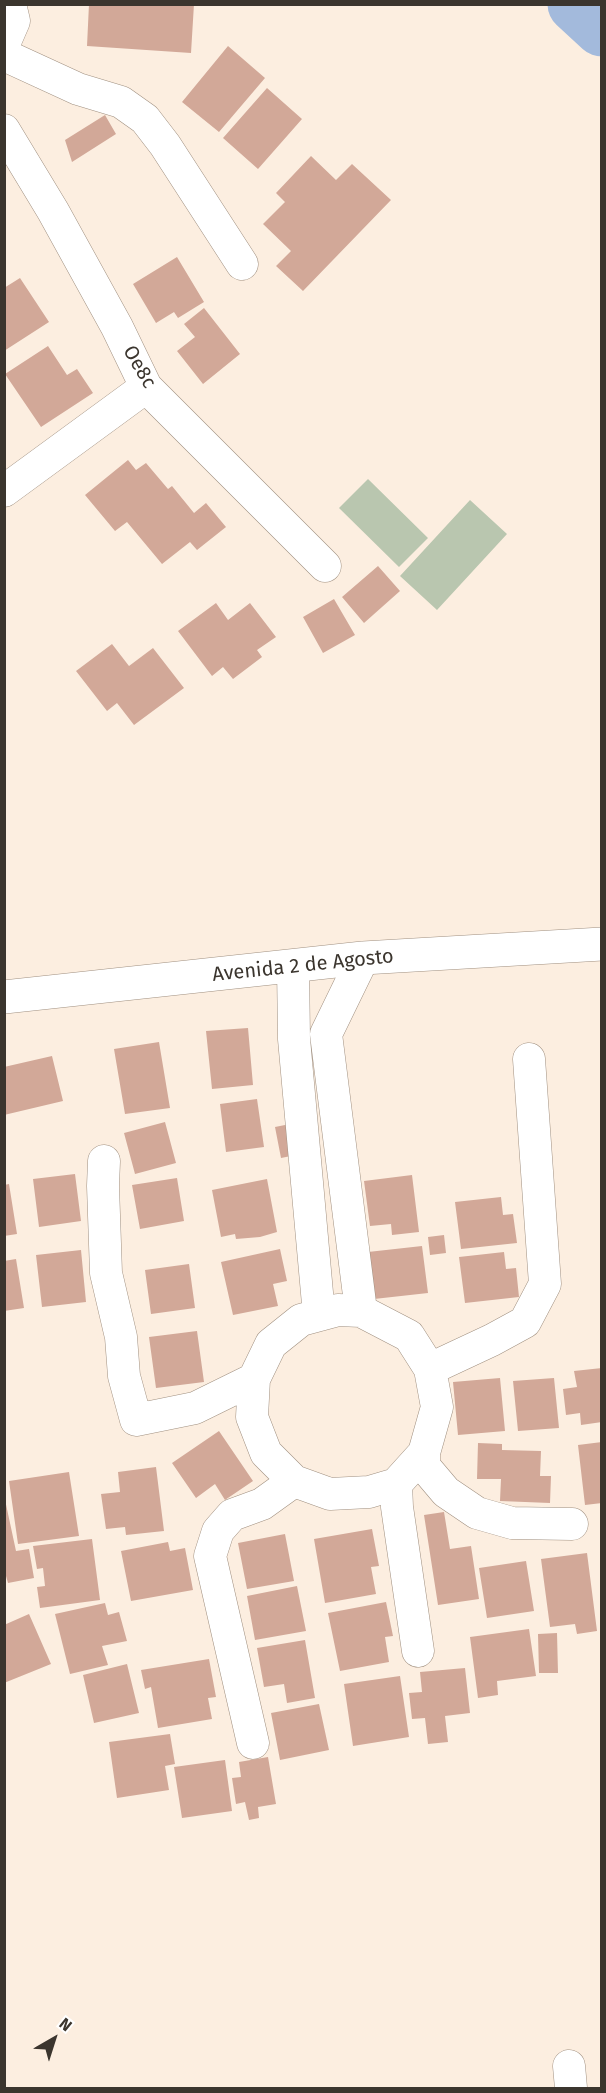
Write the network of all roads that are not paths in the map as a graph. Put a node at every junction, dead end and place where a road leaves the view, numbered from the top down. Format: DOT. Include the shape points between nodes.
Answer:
graph roads {
  1 [pos="10,4"];
  2 [pos="4,44"];
  3 [pos="4,55"];
  4 [pos="4,130"];
  5 [pos="242,264"];
  6 [pos="146,387"];
  7 [pos="4,491"];
  8 [pos="325,566"];
  9 [pos="602,944"];
  10 [pos="363,958"];
  11 [pos="293,966"];
  12 [pos="4,997"];
  13 [pos="529,1059"];
  14 [pos="104,1161"];
  15 [pos="361,1311"];
  16 [pos="319,1315"];
  17 [pos="430,1369"];
  18 [pos="254,1379"];
  19 [pos="424,1453"];
  20 [pos="294,1480"];
  21 [pos="396,1484"];
  22 [pos="572,1524"];
  23 [pos="418,1652"];
  24 [pos="253,1743"];
  1 -- 2 [label="street" via="14,21"];
  3 -- 5 [label="street" via="78,89 121,102 145,119"];
  4 -- 6 [label="street, Oe8c" via="64,230"];
  6 -- 7 [label="street"];
  6 -- 8 [label="street, Oe8c"];
  9 -- 10 [label="main road, Avenida 2 de Agosto"];
  10 -- 11 [label="main road, Avenida 2 de Agosto"];
  10 -- 15 [label="street" via="326,1034"];
  11 -- 12 [label="main road, Avenida 2 de Agosto"];
  11 -- 16 [label="street" via="294,1039"];
  13 -- 17 [label="street" via="545,1284 525,1322"];
  14 -- 18 [label="street" via="106,1273 136,1420 195,1408"];
  15 -- 16 [label="street" via="338,1310"];
  15 -- 17 [label="street" via="409,1336"];
  16 -- 18 [label="street" via="301,1320 271,1344"];
  17 -- 19 [label="street" via="437,1407"];
  18 -- 20 [label="street" via="252,1417 266,1453"];
  19 -- 21 [label="street"];
  19 -- 22 [label="street" via="424,1466 446,1492 477,1513 512,1523"];
  20 -- 21 [label="street" via="330,1494 369,1492"];
  20 -- 24 [label="street" via="262,1504 232,1515 218,1531 210,1556"];
  21 -- 23 [label="street"];
}
